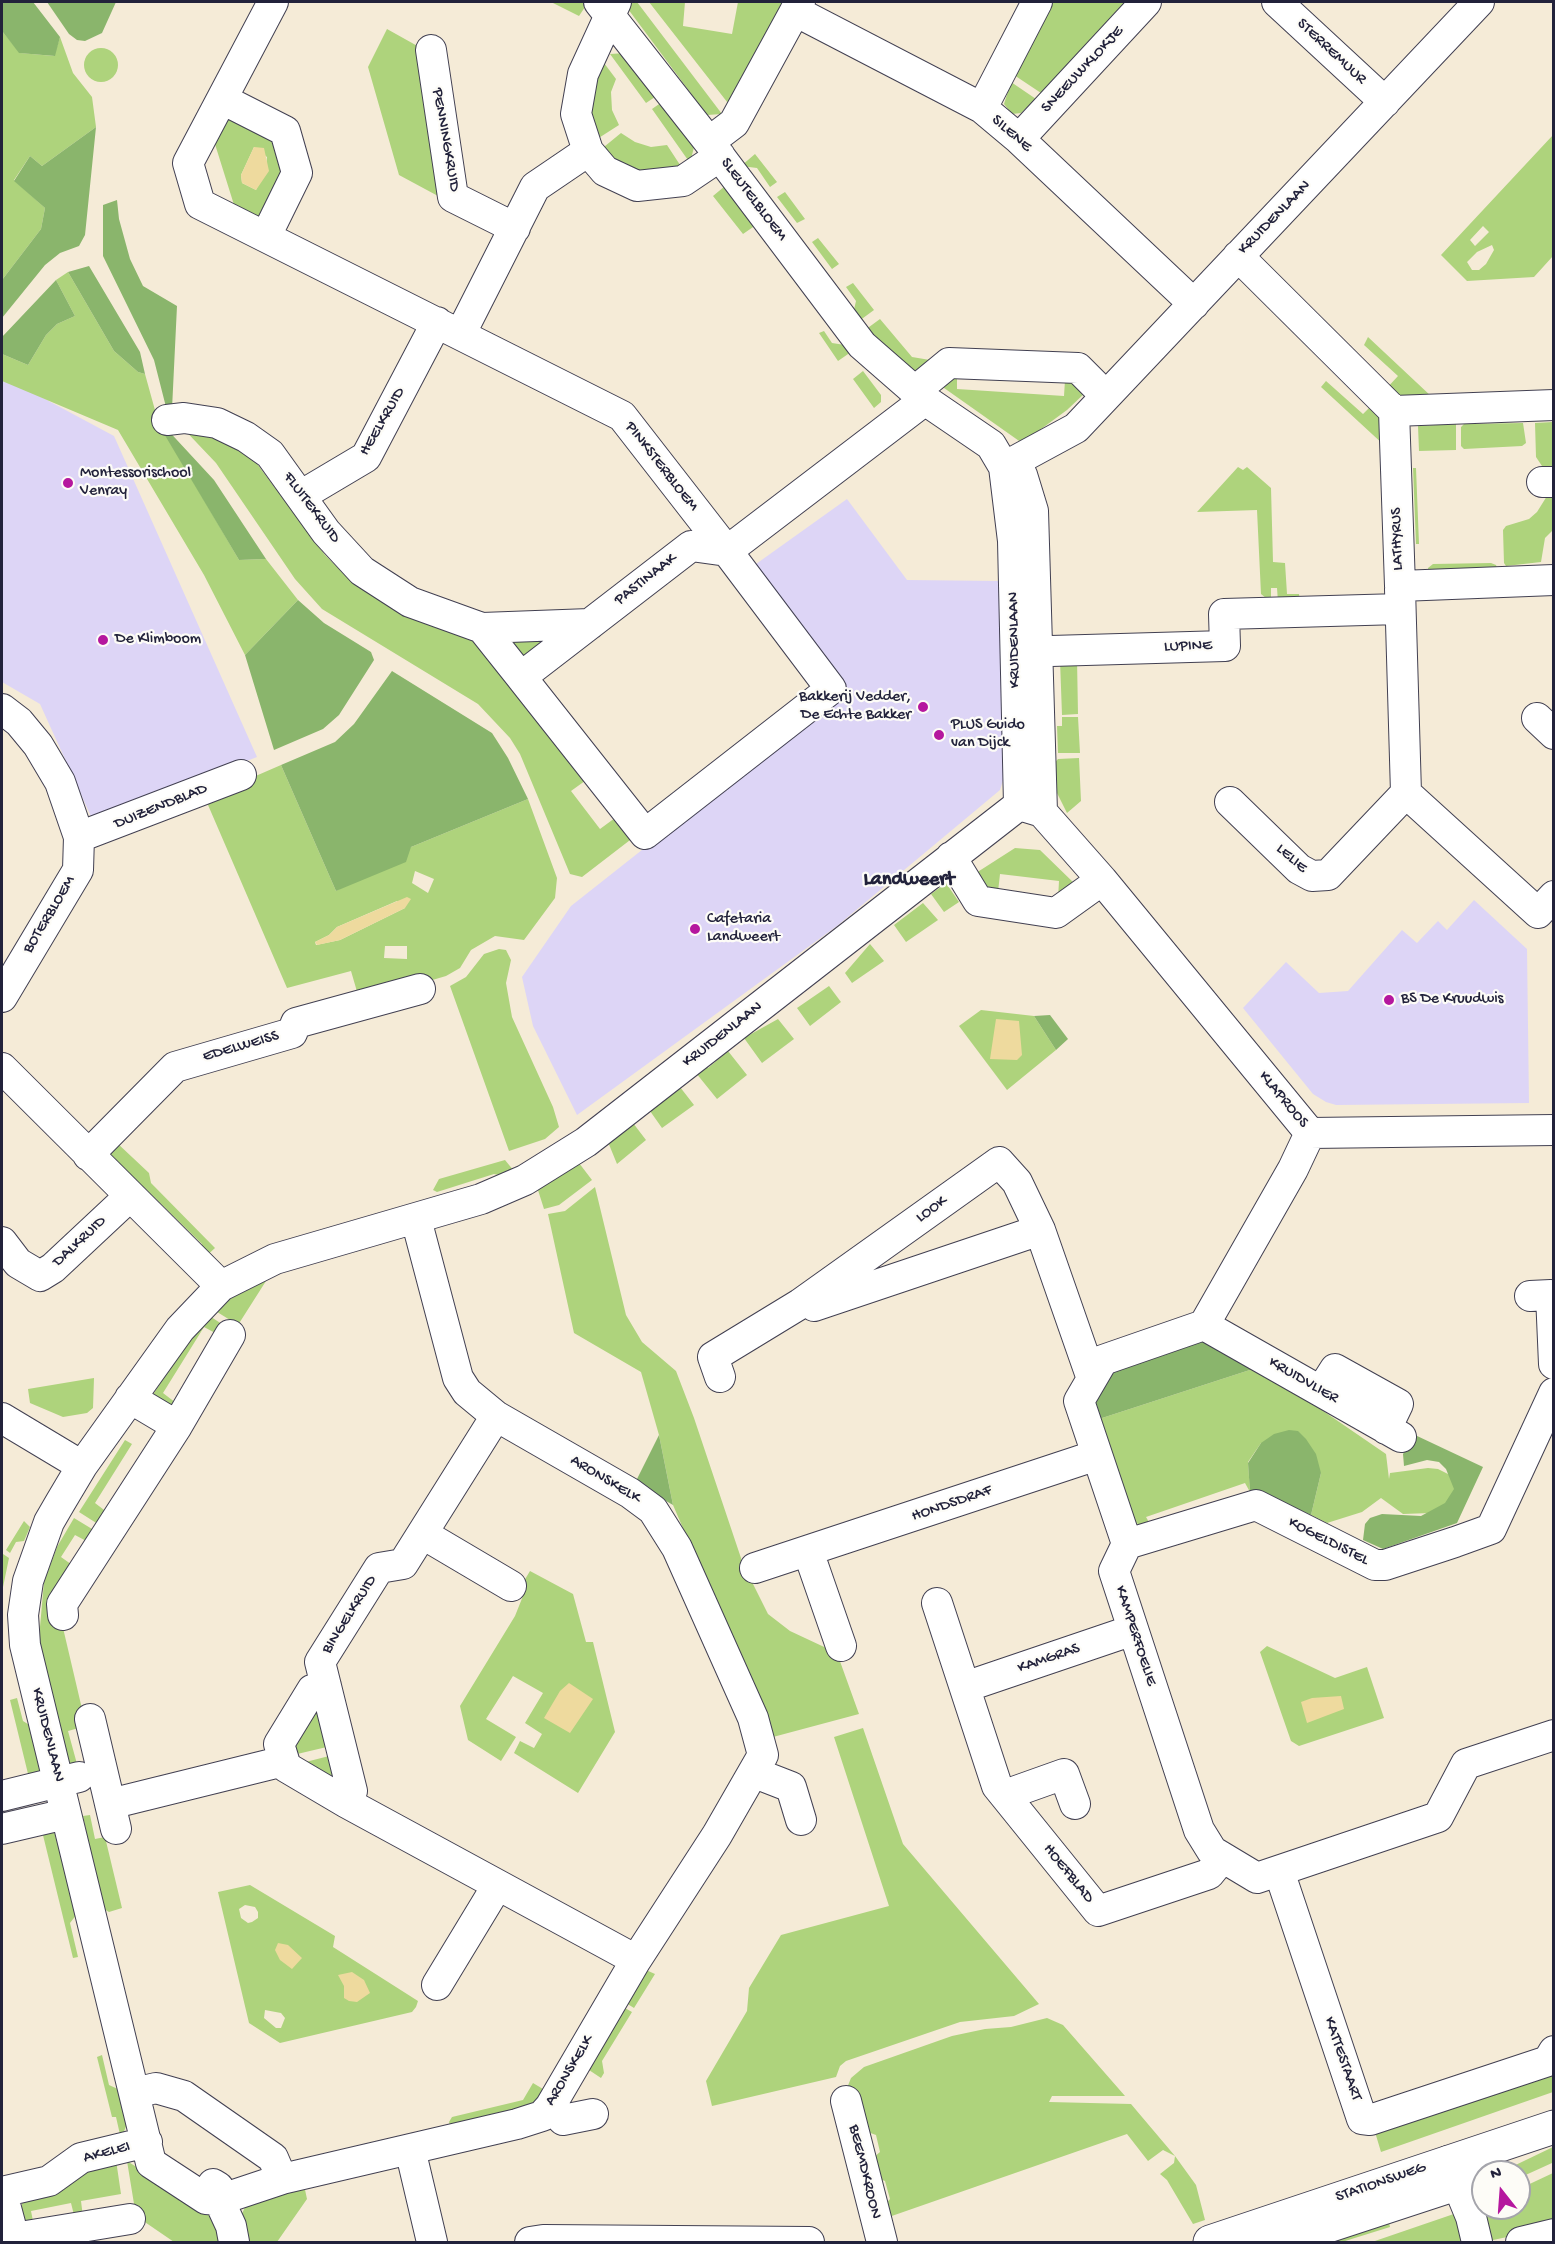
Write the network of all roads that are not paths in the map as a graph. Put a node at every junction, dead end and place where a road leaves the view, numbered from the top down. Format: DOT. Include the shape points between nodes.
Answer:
graph roads {
  1 [pos="273,2"];
  2 [pos="1037,2"];
  3 [pos="1146,2"];
  4 [pos="1277,2"];
  5 [pos="1479,2"];
  6 [pos="608,6"];
  7 [pos="797,6"];
  8 [pos="431,50"];
  9 [pos="222,99"];
  10 [pos="1385,102"];
  11 [pos="982,108"];
  12 [pos="1019,139"];
  13 [pos="715,149"];
  14 [pos="588,151"];
  15 [pos="515,228"];
  16 [pos="266,236"];
  17 [pos="1238,256"];
  18 [pos="1194,304"];
  19 [pos="449,328"];
  20 [pos="920,396"];
  21 [pos="1106,396"];
  22 [pos="1554,405"];
  23 [pos="1394,411"];
  24 [pos="167,420"];
  25 [pos="1004,467"];
  26 [pos="302,495"];
  27 [pos="727,551"];
  28 [pos="1554,580"];
  29 [pos="1400,598"];
  30 [pos="590,624"];
  31 [pos="482,628"];
  32 [pos="1027,652"];
  33 [pos="521,677"];
  34 [pos="2,709"];
  35 [pos="241,775"];
  36 [pos="1406,793"];
  37 [pos="1230,802"];
  38 [pos="1030,808"];
  39 [pos="79,837"];
  40 [pos="951,857"];
  41 [pos="1102,880"];
  42 [pos="1546,904"];
  43 [pos="420,989"];
  44 [pos="2,997"];
  45 [pos="2,1068"];
  46 [pos="1554,1130"];
  47 [pos="1310,1133"];
  48 [pos="88,1155"];
  49 [pos="130,1196"];
  50 [pos="416,1219"];
  51 [pos="1040,1230"];
  52 [pos="2,1242"];
  53 [pos="221,1286"];
  54 [pos="1530,1296"];
  55 [pos="800,1304"];
  56 [pos="1204,1325"];
  57 [pos="230,1335"];
  58 [pos="1554,1364"];
  59 [pos="717,1367"];
  60 [pos="1091,1376"];
  61 [pos="1554,1393"];
  62 [pos="130,1398"];
  63 [pos="496,1416"];
  64 [pos="2,1418"];
  65 [pos="177,1426"];
  66 [pos="1394,1433"];
  67 [pos="1097,1455"];
  68 [pos="82,1466"];
  69 [pos="423,1534"];
  70 [pos="1127,1544"];
  71 [pos="512,1586"];
  72 [pos="937,1603"];
  73 [pos="63,1614"];
  74 [pos="1133,1630"];
  75 [pos="841,1646"];
  76 [pos="326,1686"];
  77 [pos="965,1687"];
  78 [pos="90,1719"];
  79 [pos="1554,1735"];
  80 [pos="284,1761"];
  81 [pos="102,1772"];
  82 [pos="755,1773"];
  83 [pos="59,1782"];
  84 [pos="1001,1790"];
  85 [pos="2,1796"];
  86 [pos="347,1803"];
  87 [pos="1075,1804"];
  88 [pos="66,1814"];
  89 [pos="801,1820"];
  90 [pos="2,1829"];
  91 [pos="1222,1858"];
  92 [pos="1279,1872"];
  93 [pos="497,1886"];
  94 [pos="636,1960"];
  95 [pos="436,1985"];
  96 [pos="1554,2051"];
  97 [pos="134,2093"];
  98 [pos="846,2101"];
  99 [pos="550,2107"];
  100 [pos="593,2114"];
  101 [pos="1554,2127"];
  102 [pos="1554,2140"];
  103 [pos="147,2142"];
  104 [pos="410,2149"];
  105 [pos="1513,2160"];
  106 [pos="1462,2173"];
  107 [pos="282,2179"];
  108 [pos="2,2192"];
  109 [pos="219,2200"];
  110 [pos="130,2219"];
  111 [pos="1554,2234"];
  112 [pos="1280,2236"];
  113 [pos="234,2242"];
  114 [pos="432,2242"];
  115 [pos="530,2242"];
  116 [pos="809,2242"];
  117 [pos="882,2242"];
  118 [pos="1210,2242"];
  119 [pos="1477,2242"];
  120 [pos="1521,2242"];
  1 -- 9 [label="street, PINKSTERBLOEM"];
  2 -- 11 [label="street"];
  3 -- 12 [label="street, SNEEUWKLOKJE"];
  4 -- 10 [label="street, STERREMUUR"];
  5 -- 10 [label="street, KRUIDENLAAN"];
  6 -- 13 [label="street, SLEUTELBLOEM"];
  6 -- 14 [label="street" via="584,74 576,114"];
  7 -- 11 [label="street, SILENE"];
  7 -- 13 [label="street" via="734,123"];
  8 -- 15 [label="street, PENNINGKRUID" via="453,197"];
  9 -- 16 [label="street" via="285,131 297,173"];
  9 -- 16 [label="street, PINKSTERBLOEM" via="188,163 200,204"];
  10 -- 17 [label="street, KRUIDENLAAN"];
  11 -- 12 [label="street, SILENE"];
  12 -- 18 [label="street, SILENE"];
  13 -- 14 [label="street" via="683,181 637,186 605,171"];
  13 -- 20 [label="street, SLEUTELBLOEM" via="862,345"];
  14 -- 15 [label="street, HEELKRUID" via="535,187"];
  15 -- 19 [label="street, HEELKRUID"];
  16 -- 19 [label="street, PINKSTERBLOEM"];
  17 -- 18 [label="street, KRUIDENLAAN"];
  17 -- 23 [label="street"];
  18 -- 21 [label="street, KRUIDENLAAN"];
  19 -- 26 [label="street, HEELKRUID" via="366,457"];
  19 -- 27 [label="street, PINKSTERBLOEM" via="622,417"];
  20 -- 21 [label="street" via="949,363 1078,368"];
  20 -- 25 [label="street, SLEUTELBLOEM" via="991,445"];
  20 -- 27 [label="street"];
  21 -- 25 [label="street, KRUIDENLAAN" via="1076,428"];
  22 -- 23 [label="street"];
  23 -- 29 [label="street, LATHYRUS"];
  24 -- 26 [label="street, FLUITEKRUID" via="184,418 217,423 246,437 270,454"];
  25 -- 32 [label="street, KRUIDENLAAN"];
  26 -- 31 [label="street, FLUITEKRUID" via="326,532 362,571 410,603"];
  27 -- 30 [label="street, PASTINAAK" via="691,546"];
  27 -- 33 [label="street" via="831,689 642,836"];
  28 -- 29 [label="street, LATHYRUS"];
  29 -- 32 [label="street, LUPINE" via="1224,614 1225,646"];
  29 -- 36 [label="street"];
  30 -- 31 [label="street, FLUITEKRUID"];
  30 -- 33 [label="street, PASTINAAK"];
  31 -- 33 [label="street"];
  32 -- 38 [label="street, KRUIDENLAAN"];
  34 -- 39 [label="street, BOTERBLOEM" via="38,745 60,783"];
  35 -- 39 [label="street, DUIZENDBLAD"];
  36 -- 37 [label="street, LELIE" via="1328,875 1312,876"];
  36 -- 42 [label="street"];
  38 -- 40 [label="street, KRUIDENLAAN"];
  38 -- 41 [label="street, KLAPROOS"];
  39 -- 44 [label="street, BOTERBLOEM" via="78,870"];
  40 -- 41 [label="street" via="978,902 1056,913"];
  40 -- 50 [label="street, KRUIDENLAAN" via="576,1148 525,1180 481,1199"];
  41 -- 47 [label="street, KLAPROOS"];
  43 -- 48 [label="street, EDELWEISS" via="296,1023 292,1033 175,1066"];
  45 -- 48 [label="street"];
  46 -- 47 [label="street, KLAPROOS"];
  47 -- 56 [label="street"];
  48 -- 49 [label="street"];
  49 -- 52 [label="street, DALKRUID" via="40,1276 18,1263"];
  49 -- 53 [label="street"];
  50 -- 53 [label="street, KRUIDENLAAN" via="275,1259"];
  50 -- 63 [label="street, ARONSKELK" via="458,1378 467,1392"];
  51 -- 55 [label="street, LOOK" via="805,1308"];
  51 -- 55 [label="street, LOOK" via="1017,1182 999,1162"];
  51 -- 60 [label="street, LOOK"];
  53 -- 62 [label="street, KRUIDENLAAN" via="180,1329"];
  54 -- 58 [label="street" via="1551,1295"];
  55 -- 59 [label="street, LOOK"];
  56 -- 60 [label="street" via="1103,1360"];
  56 -- 66 [label="street, KRUIDVLIER"];
  57 -- 65 [label="street"];
  60 -- 67 [label="street" via="1079,1401"];
  61 -- 70 [label="street, KOGELDISTEL" via="1491,1529 1455,1542 1375,1565 1256,1505"];
  62 -- 65 [label="street"];
  62 -- 68 [label="street, KRUIDENLAAN"];
  63 -- 69 [label="street, BINGELKRUID"];
  63 -- 82 [label="street, ARONSKELK" via="653,1510 677,1548 753,1718 763,1755"];
  64 -- 68 [label="street"];
  65 -- 73 [label="street" via="62,1604"];
  67 -- 70 [label="street"];
  67 -- 75 [label="street, HONDSDRAF" via="780,1556"];
  68 -- 83 [label="street, KRUIDENLAAN" via="49,1522 28,1581 23,1615 25,1646"];
  69 -- 71 [label="street"];
  69 -- 76 [label="street, BINGELKRUID" via="403,1564 379,1568 320,1662"];
  70 -- 74 [label="street, KAMPERFOELIE" via="1113,1571"];
  72 -- 77 [label="street"];
  74 -- 77 [label="street, KAMGRAS"];
  74 -- 91 [label="street, KAMPERFOELIE" via="1199,1830 1212,1851"];
  76 -- 80 [label="street" via="312,1690 279,1744"];
  76 -- 86 [label="street, BINGELKRUID" via="352,1791"];
  77 -- 84 [label="street"];
  78 -- 81 [label="street"];
  79 -- 92 [label="street, KAMPERFOELIE" via="1466,1764 1438,1817"];
  80 -- 81 [label="street" via="113,1816"];
  80 -- 86 [label="street" via="286,1767"];
  81 -- 83 [label="street"];
  82 -- 89 [label="street" via="791,1787"];
  82 -- 94 [label="street, ARONSKELK"];
  83 -- 85 [label="street"];
  83 -- 88 [label="street, KRUIDENLAAN"];
  84 -- 87 [label="street" via="1064,1774"];
  84 -- 91 [label="street, HOEFBLAD" via="1098,1911 1209,1874"];
  86 -- 93 [label="street"];
  88 -- 90 [label="street"];
  88 -- 97 [label="street, KRUIDENLAAN"];
  91 -- 92 [label="street, KAMPERFOELIE" via="1257,1878"];
  92 -- 96 [label="street, KATTESTAART" via="1362,2119 1371,2121 1548,2061"];
  93 -- 94 [label="street"];
  93 -- 95 [label="street"];
  94 -- 99 [label="street, ARONSKELK"];
  97 -- 103 [label="street, KRUIDENLAAN"];
  97 -- 107 [label="street" via="156,2088 184,2096 273,2158"];
  98 -- 117 [label="street, BEEMDKROON"];
  99 -- 100 [label="street" via="563,2120"];
  99 -- 104 [label="street, ARONSKELK" via="542,2116 517,2124"];
  101 -- 106 [label="main road, STATIONSWEG"];
  102 -- 105 [label="main road"];
  103 -- 108 [label="street, AKELEI" via="81,2158 49,2181"];
  103 -- 109 [label="street, KRUIDENLAAN" via="151,2163 207,2199"];
  104 -- 107 [label="street, ARONSKELK"];
  104 -- 114 [label="street"];
  106 -- 112 [label="main road, STATIONSWEG"];
  106 -- 119 [label="street"];
  107 -- 109 [label="street, ARONSKELK"];
  108 -- 110 [label="street" via="14,2238"];
  109 -- 113 [label="street"];
  111 -- 120 [label="street"];
  112 -- 118 [label="main road, STATIONSWEG"];
  115 -- 116 [label="street"];
}
